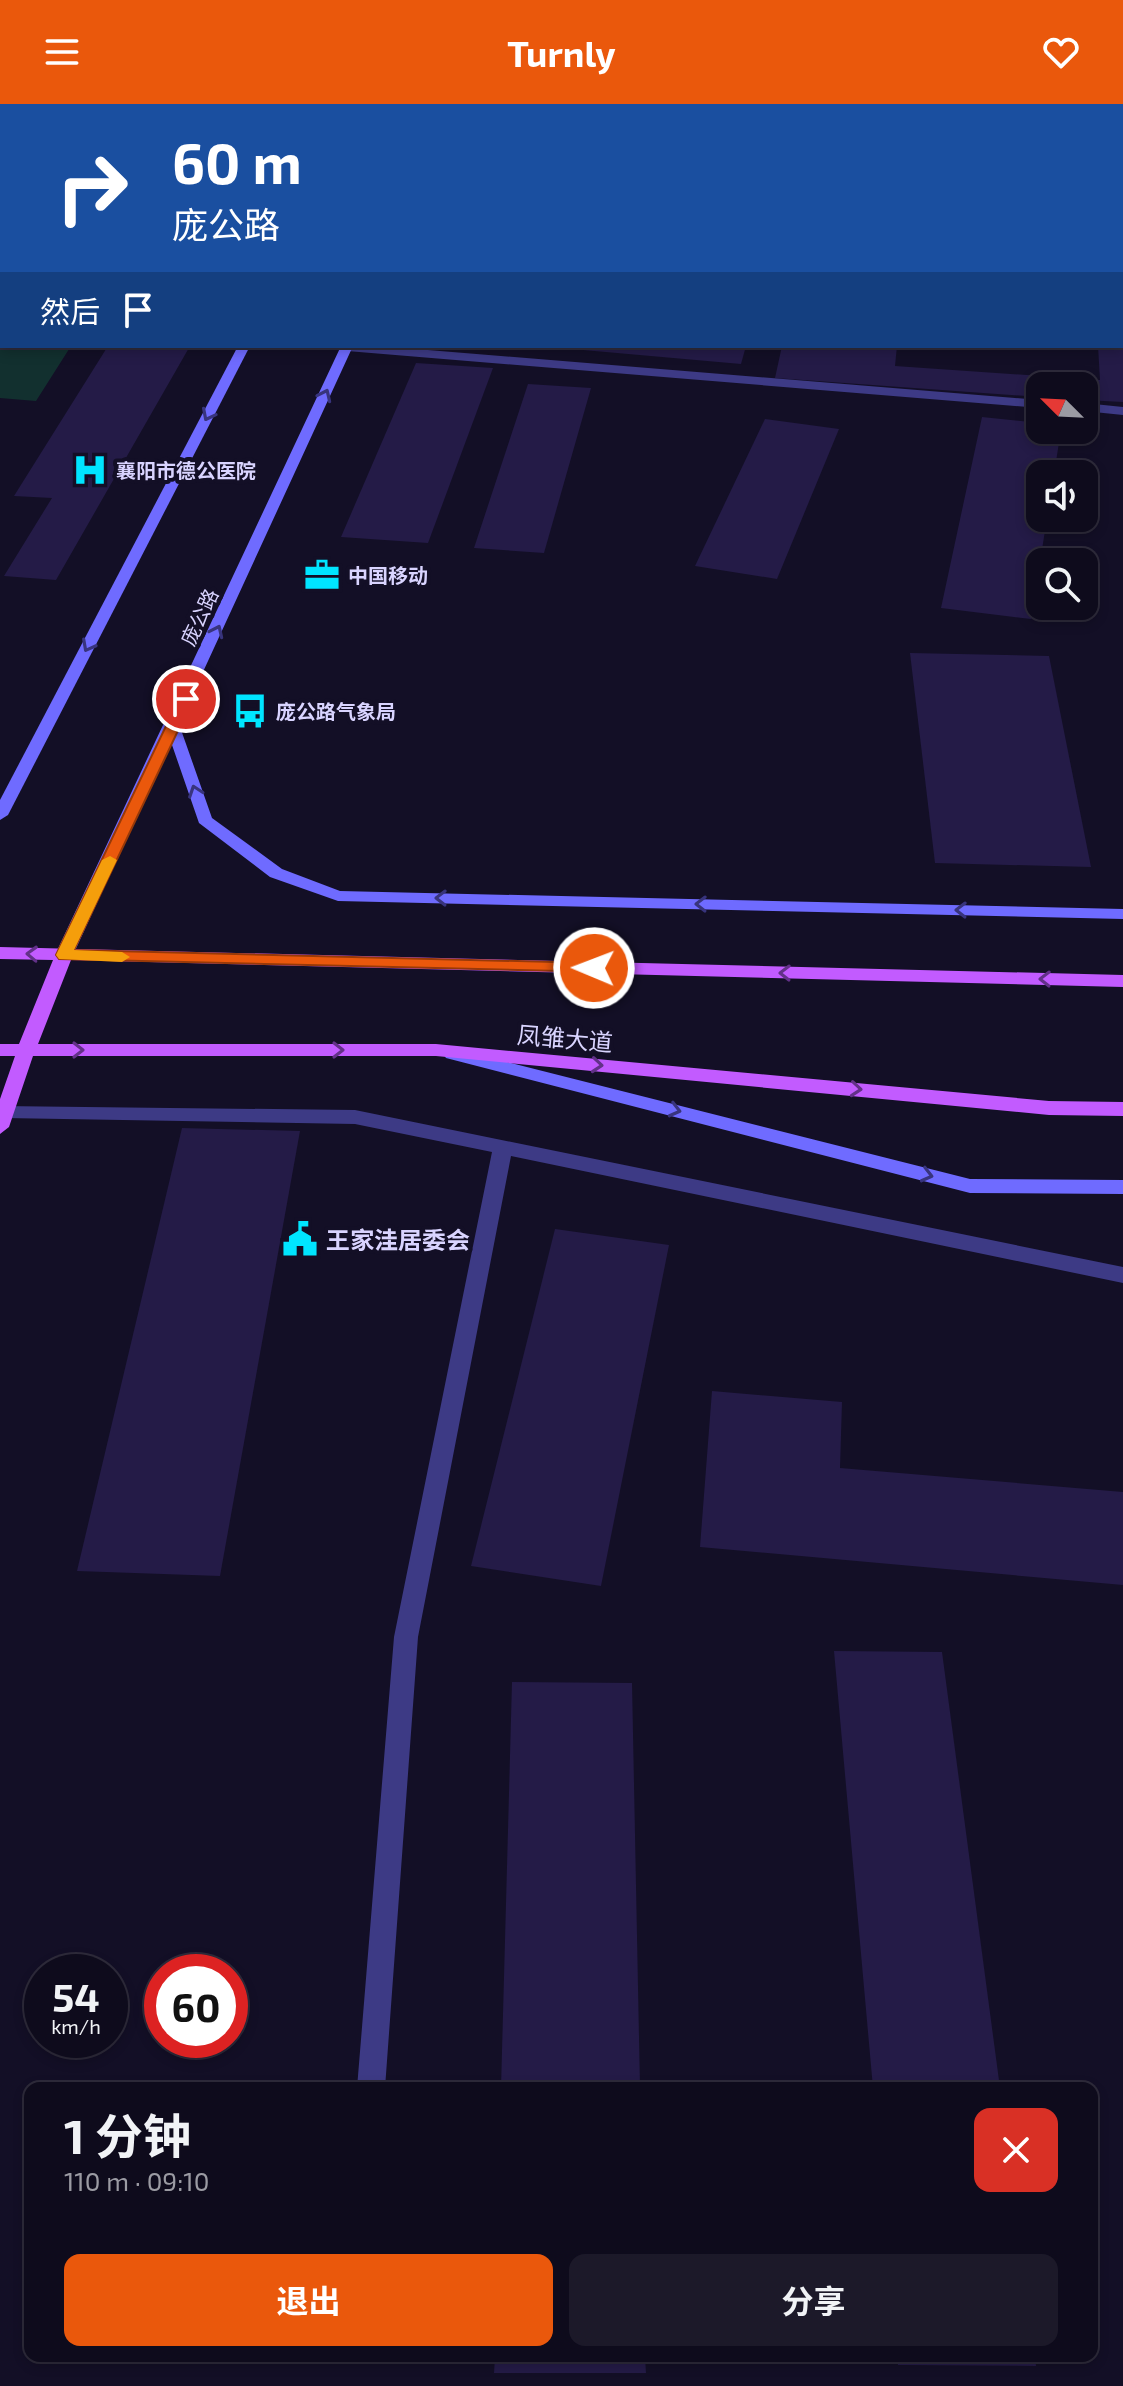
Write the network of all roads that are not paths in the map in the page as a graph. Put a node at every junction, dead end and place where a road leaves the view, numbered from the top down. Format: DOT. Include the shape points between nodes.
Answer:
graph roads {
  1 [pos="243,348"];
  2 [pos="346,348"];
  3 [pos="371,348"];
  4 [pos="1026,403"];
  5 [pos="1098,408"];
  6 [pos="1123,411"];
  7 [pos="173,726"];
  8 [pos="0,815"];
  9 [pos="1123,914"];
  10 [pos="0,953"];
  11 [pos="64,955"];
  12 [pos="1123,981"];
  13 [pos="0,1050"];
  14 [pos="26,1050"];
  15 [pos="436,1050"];
  16 [pos="1123,1109"];
  17 [pos="2,1119"];
  18 [pos="503,1147"];
  19 [pos="1123,1187"];
  20 [pos="1123,1275"];
  21 [pos="371,2082"];
  1 -- 8 [label="main road, one-way"];
  7 -- 2 [label="main road, 庞公路, one-way"];
  3 -- 4 [label="lane"];
  5 -- 6 [label="lane"];
  9 -- 7 [label="main road, one-way" via="338,896 276,873 205,820"];
  7 -- 11 [label="main road, 庞公路"];
  11 -- 10 [label="main road, one-way"];
  12 -- 11 [label="main road, one-way"];
  11 -- 14 [label="main road, 庞公路"];
  13 -- 14 [label="main road, 凤雏大道"];
  14 -- 15 [label="main road, 凤雏大道, one-way"];
  14 -- 17 [label="main road, 庞公路"];
  15 -- 16 [label="main road, 凤雏大道, one-way" via="1049,1108"];
  15 -- 19 [label="main road, one-way" via="970,1186"];
  17 -- 18 [label="lane" via="355,1117"];
  18 -- 20 [label="lane"];
  18 -- 21 [label="lane" via="406,1637"];
}
